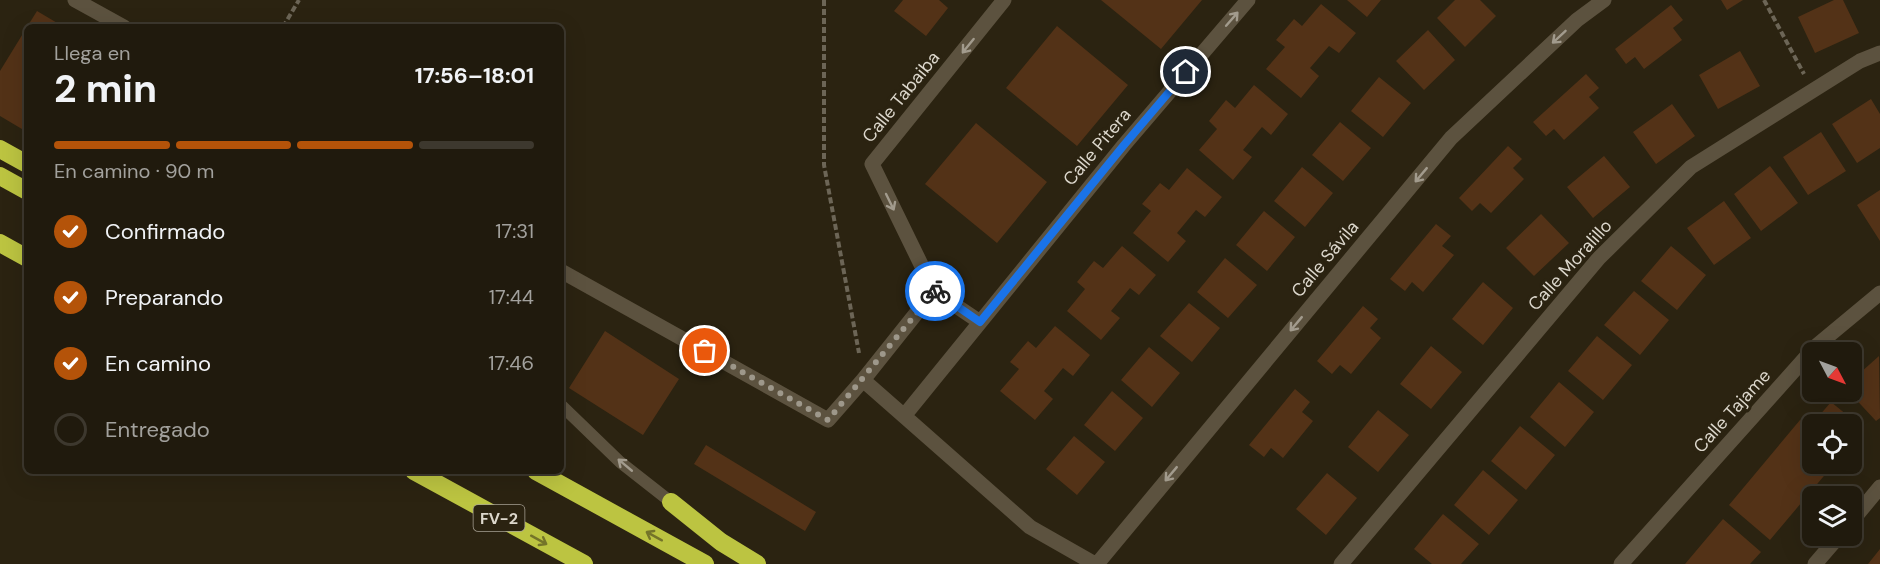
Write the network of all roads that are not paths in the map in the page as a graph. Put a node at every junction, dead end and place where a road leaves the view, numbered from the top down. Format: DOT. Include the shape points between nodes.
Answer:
graph roads {
  1 [pos="75,0"];
  2 [pos="1004,0"];
  3 [pos="1248,0"];
  4 [pos="1604,0"];
  5 [pos="119,24"];
  6 [pos="1880,53"];
  7 [pos="0,149"];
  8 [pos="24,162"];
  9 [pos="0,176"];
  10 [pos="24,189"];
  11 [pos="0,243"];
  12 [pos="24,256"];
  13 [pos="564,273"];
  14 [pos="934,291"];
  15 [pos="1880,293"];
  16 [pos="980,322"];
  17 [pos="864,380"];
  18 [pos="564,408"];
  19 [pos="904,416"];
  20 [pos="419,474"];
  21 [pos="541,474"];
  22 [pos="1880,488"];
  23 [pos="671,502"];
  24 [pos="1862,509"];
  25 [pos="1830,546"];
  26 [pos="584,564"];
  27 [pos="705,564"];
  28 [pos="757,564"];
  29 [pos="1096,564"];
  30 [pos="1341,564"];
  31 [pos="1622,564"];
  32 [pos="1815,564"];
  1 -- 5 [label="street"];
  2 -- 14 [label="street, Calle Tabaiba, one-way" via="872,164"];
  16 -- 3 [label="street, Calle Pitera, one-way"];
  4 -- 29 [label="street, Calle Sávila, one-way" via="1577,20 1451,138"];
  6 -- 30 [label="street, Calle Moralillo" via="1860,61 1691,167 1599,258"];
  7 -- 8 [label="highway"];
  9 -- 10 [label="highway"];
  11 -- 12 [label="highway"];
  13 -- 17 [label="street" via="828,420"];
  14 -- 16 [label="street"];
  14 -- 17 [label="street"];
  15 -- 31 [label="street, Calle Tajame" via="1815,346"];
  16 -- 19 [label="street, Calle Pitera"];
  17 -- 19 [label="street"];
  23 -- 18 [label="lane, one-way" via="620,462"];
  19 -- 29 [label="street" via="1030,527"];
  20 -- 26 [label="highway, FV-2, one-way"];
  27 -- 21 [label="highway, one-way"];
  22 -- 24 [label="street"];
  23 -- 28 [label="highway" via="721,542"];
  25 -- 32 [label="street"];
}
